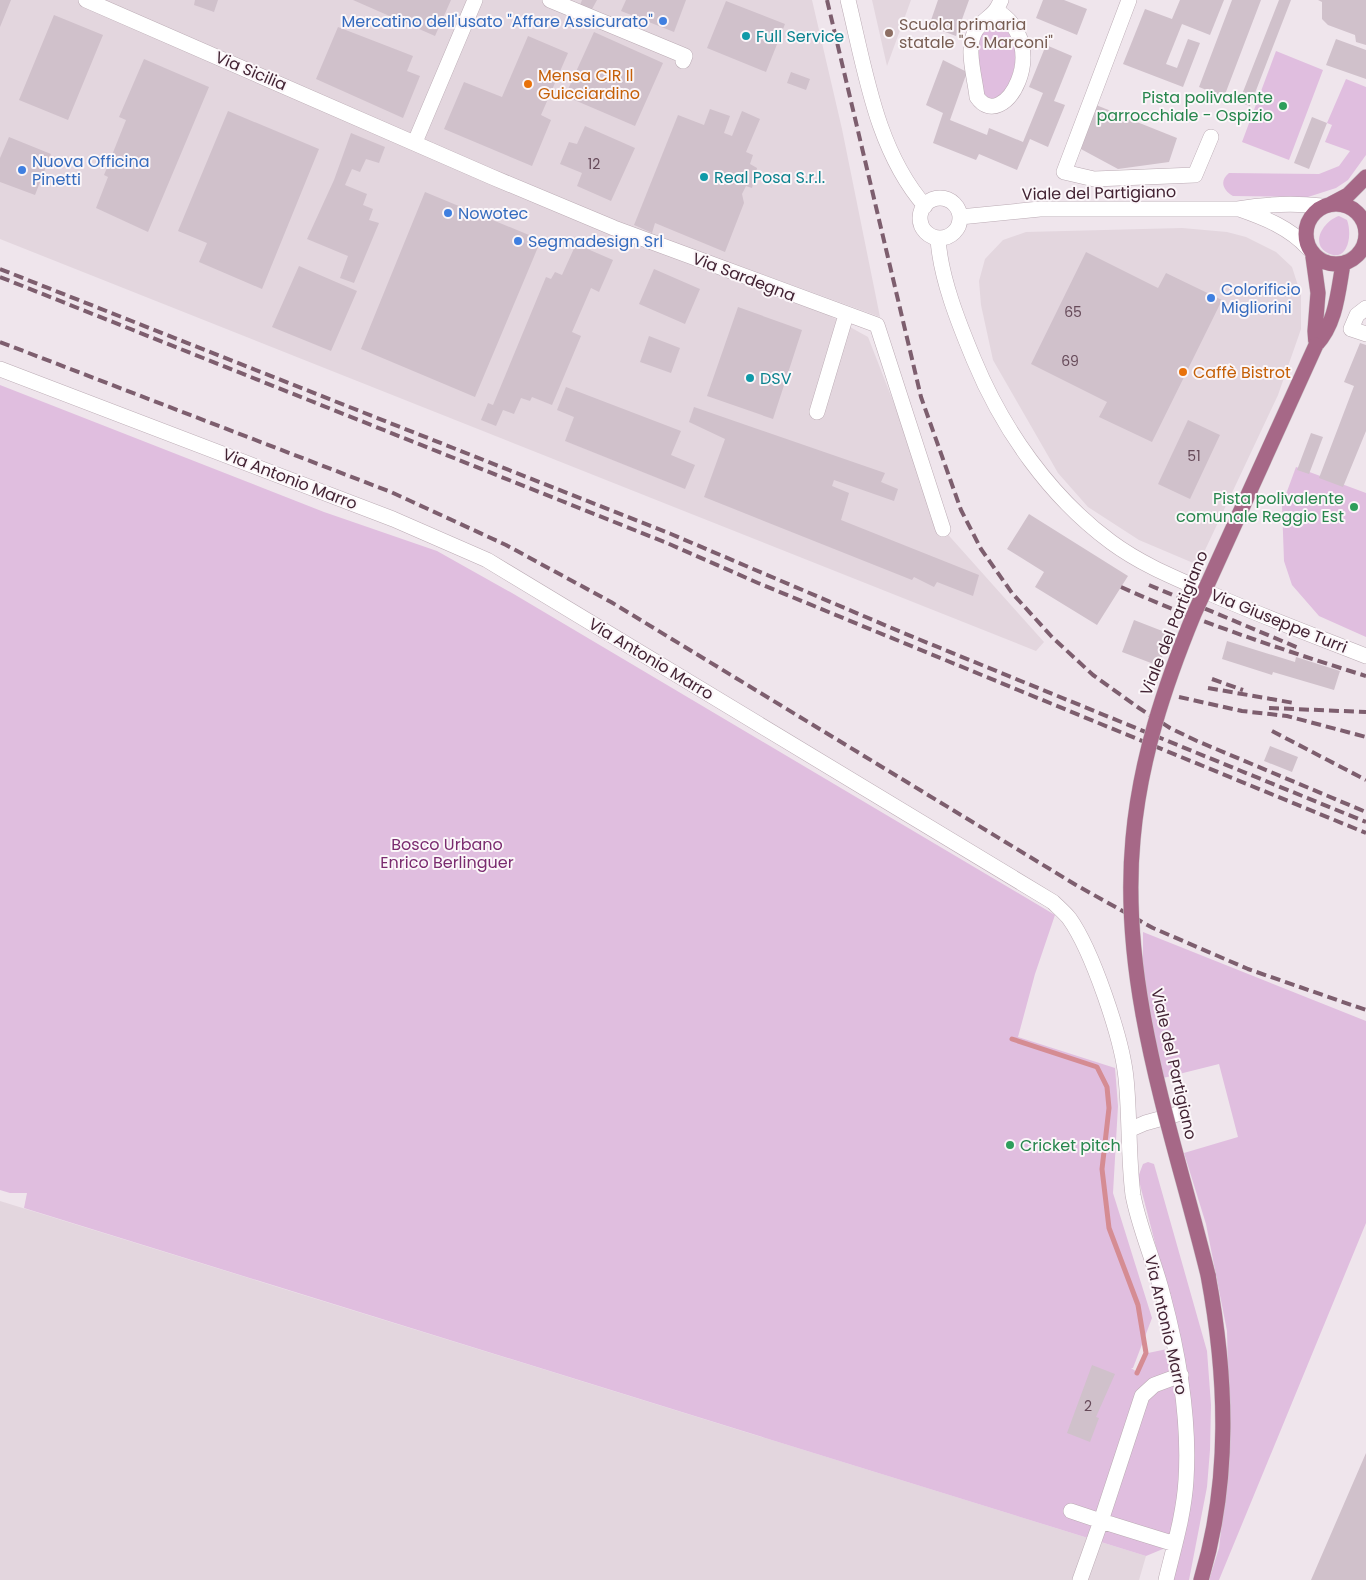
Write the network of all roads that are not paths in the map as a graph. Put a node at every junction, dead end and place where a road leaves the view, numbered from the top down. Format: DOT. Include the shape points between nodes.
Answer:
graph roads {
  1 [pos="86,0"];
  2 [pos="475,0"];
  3 [pos="550,0"];
  4 [pos="848,0"];
  5 [pos="1129,0"];
  6 [pos="999,6"];
  7 [pos="683,61"];
  8 [pos="1211,137"];
  9 [pos="415,142"];
  10 [pos="1366,177"];
  11 [pos="1326,205"];
  12 [pos="924,206"];
  13 [pos="1238,209"];
  14 [pos="960,217"];
  15 [pos="1365,222"];
  16 [pos="938,238"];
  17 [pos="1310,253"];
  18 [pos="1343,264"];
  19 [pos="1366,308"];
  20 [pos="846,316"];
  21 [pos="1366,334"];
  22 [pos="1316,345"];
  23 [pos="0,369"];
  24 [pos="817,412"];
  25 [pos="943,528"];
  26 [pos="1366,656"];
  27 [pos="1181,1114"];
  28 [pos="1129,1130"];
  29 [pos="1181,1375"];
  30 [pos="1071,1511"];
  31 [pos="1101,1521"];
  32 [pos="1175,1544"];
  33 [pos="1080,1580"];
  34 [pos="1166,1580"];
  35 [pos="1201,1580"];
  1 -- 9 [label="street, Via Sicilia"];
  2 -- 9 [label="street"];
  3 -- 7 [label="street" via="685,56"];
  4 -- 12 [label="street" via="870,89 891,152 908,187"];
  5 -- 8 [label="street" via="1064,172 1094,178 1195,175"];
  6 -- 6 [label="street" via="972,39 978,96 988,105 1004,103 1011,95 1023,56 1016,28"];
  9 -- 20 [label="street, Via Sardegna" via="492,178 614,228"];
  10 -- 11 [label="main road, Viale del Partigiano" via="1348,195"];
  11 -- 13 [label="street, Viale del Partigiano" via="1265,205"];
  11 -- 15 [label="main road, Viale del Partigiano" via="1348,205"];
  11 -- 17 [label="main road, Viale del Partigiano" via="1310,221 1306,238"];
  12 -- 14 [label="street" via="933,199 946,198 956,206"];
  12 -- 16 [label="street" via="922,227"];
  13 -- 14 [label="street, Viale del Partigiano" via="1040,209"];
  13 -- 17 [label="street, Viale del Partigiano" via="1278,225 1300,239"];
  14 -- 16 [label="street" via="951,235"];
  15 -- 18 [label="main road, Viale del Partigiano" via="1361,248 1352,260"];
  16 -- 26 [label="street, Via Giuseppe Turri" via="944,275 969,348 995,406 1030,459 1076,513 1145,564 1220,598"];
  17 -- 18 [label="main road, Viale del Partigiano" via="1327,265"];
  17 -- 22 [label="main road, Viale del Partigiano" via="1318,293"];
  18 -- 22 [label="main road, Viale del Partigiano" via="1329,326"];
  19 -- 21 [label="street" via="1356,315 1351,329"];
  20 -- 24 [label="street"];
  20 -- 25 [label="street, Via Sardegna" via="877,325"];
  22 -- 35 [label="main road, Viale del Partigiano, bridge" via="1173,666 1147,751 1133,839 1132,926 1137,984 1148,1044 1208,1275 1221,1359 1223,1450 1218,1506"];
  23 -- 28 [label="street, Via Antonio Marro" via="393,519 487,560 1053,902 1069,918 1104,995 1126,1075"];
  27 -- 28 [label="street" via="1145,1122"];
  28 -- 29 [label="street, Via Antonio Marro" via="1134,1196 1163,1296"];
  29 -- 31 [label="street" via="1154,1385 1142,1396"];
  29 -- 32 [label="street, Via Antonio Marro" via="1186,1420 1186,1479"];
  30 -- 31 [label="street"];
  31 -- 32 [label="street"];
  31 -- 33 [label="street"];
  32 -- 34 [label="street, Via Antonio Marro"];
}
